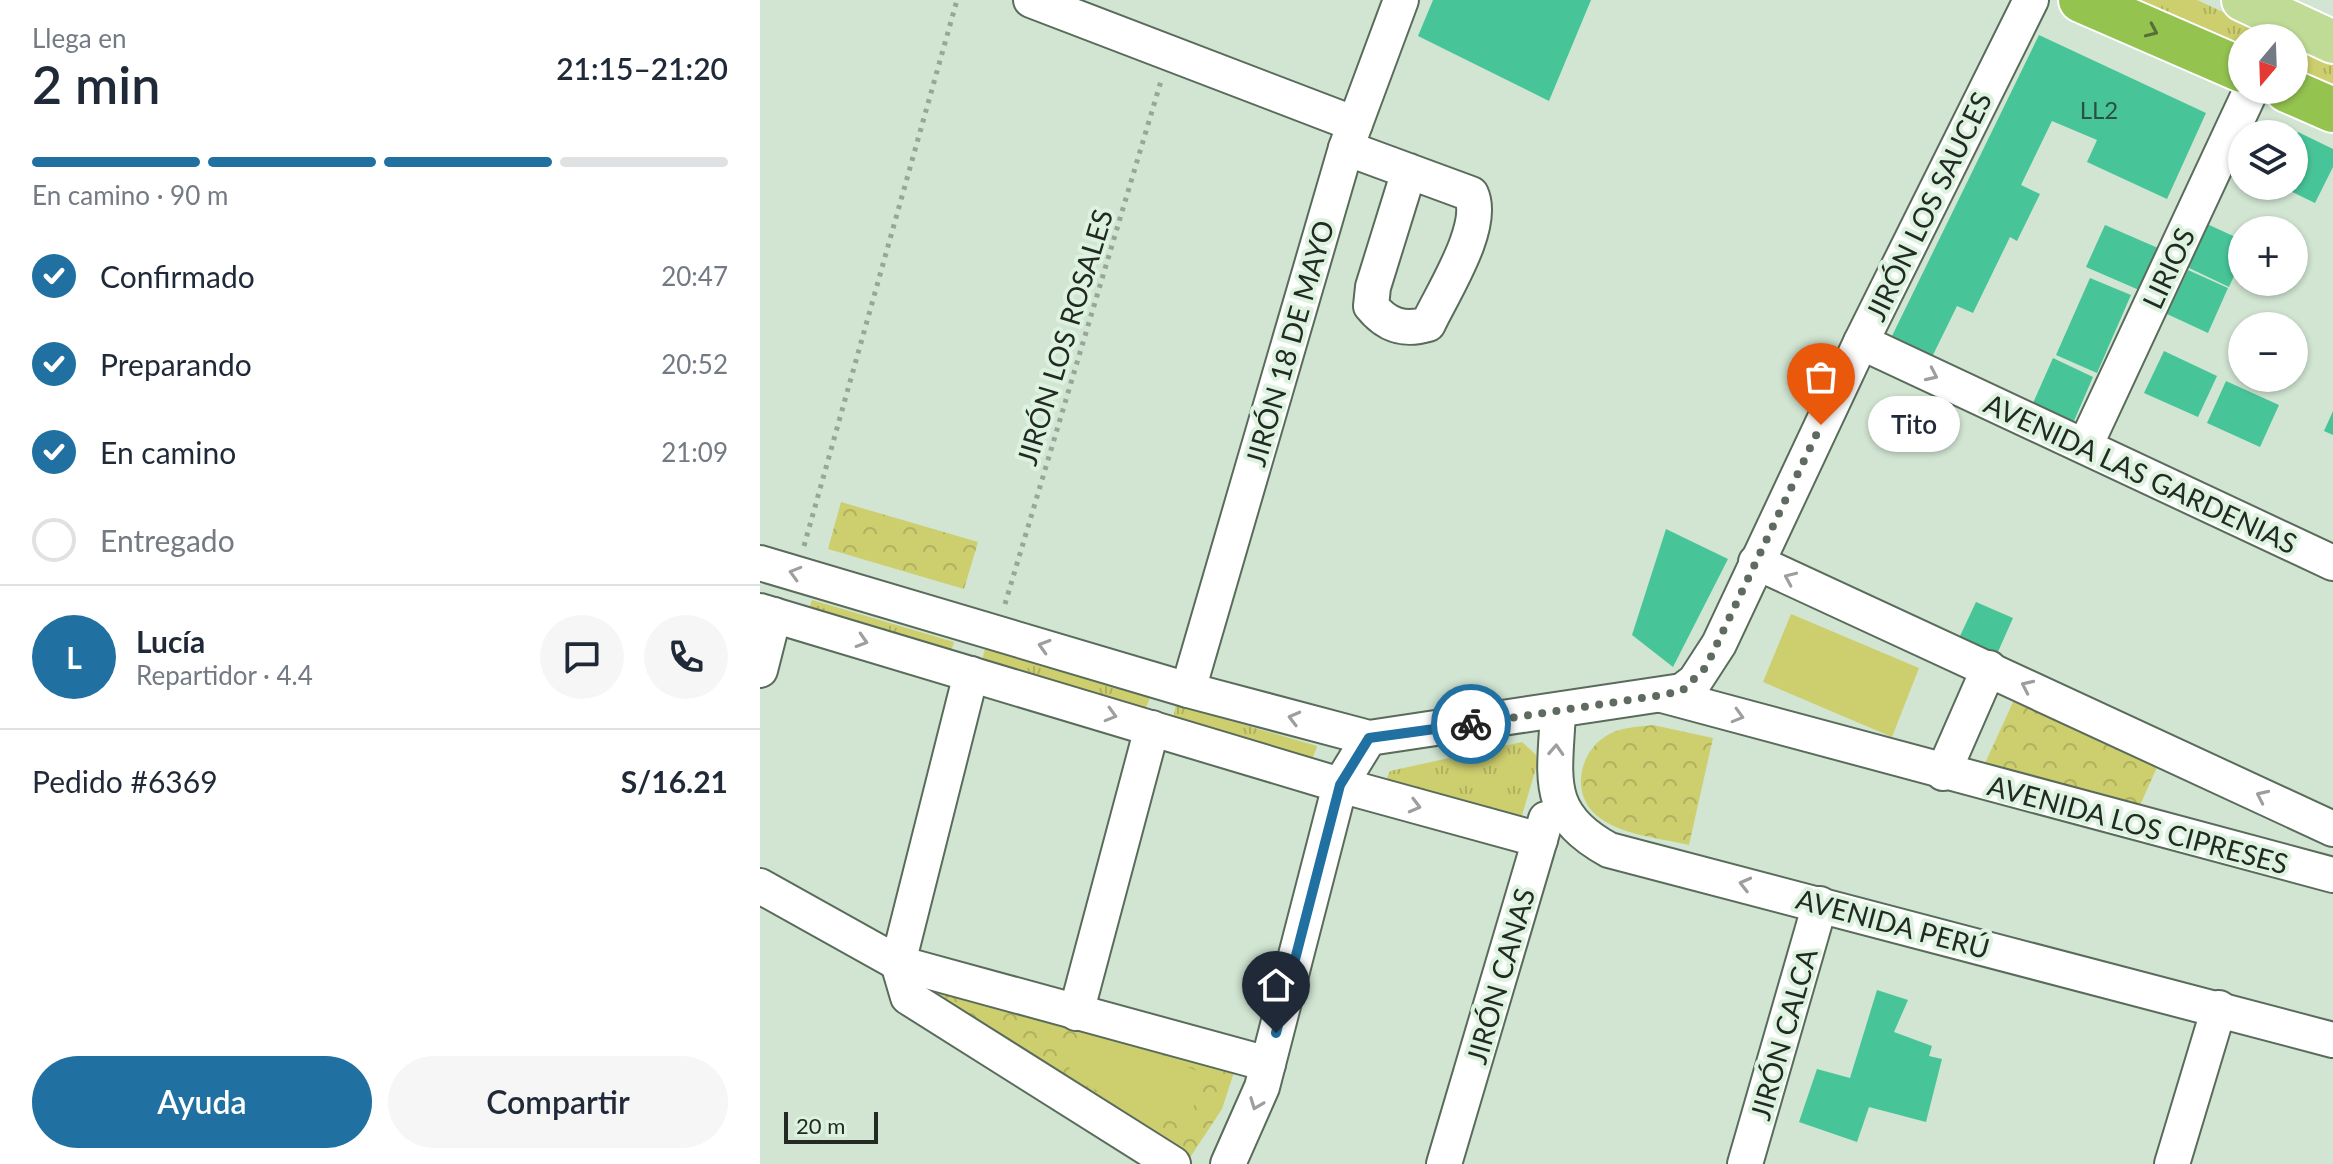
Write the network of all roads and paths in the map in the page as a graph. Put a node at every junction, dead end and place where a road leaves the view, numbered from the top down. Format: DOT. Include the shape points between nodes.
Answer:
graph roads {
  1 [pos="957,0"];
  2 [pos="1031,0"];
  3 [pos="1401,0"];
  4 [pos="2031,0"];
  5 [pos="2081,0"];
  6 [pos="2243,0"];
  7 [pos="2333,42"];
  8 [pos="1169,53"];
  9 [pos="2228,64"];
  10 [pos="2308,99"];
  11 [pos="2244,104"];
  12 [pos="2333,110"];
  13 [pos="1350,136"];
  14 [pos="1409,171"];
  15 [pos="1861,342"];
  16 [pos="2085,446"];
  17 [pos="1756,562"];
  18 [pos="760,563"];
  19 [pos="2333,563"];
  20 [pos="796,574"];
  21 [pos="767,613"];
  22 [pos="997,632"];
  23 [pos="1989,668"];
  24 [pos="760,670"];
  25 [pos="971,674"];
  26 [pos="1188,690"];
  27 [pos="1662,695"];
  28 [pos="1558,712"];
  29 [pos="1152,728"];
  30 [pos="1369,738"];
  31 [pos="1943,773"];
  32 [pos="1340,785"];
  33 [pos="1554,788"];
  34 [pos="2333,829"];
  35 [pos="1540,840"];
  36 [pos="2333,875"];
  37 [pos="760,886"];
  38 [pos="1820,904"];
  39 [pos="898,963"];
  40 [pos="2219,1008"];
  41 [pos="1076,1013"];
  42 [pos="2333,1040"];
  43 [pos="1268,1064"];
  44 [pos="1173,1164"];
  45 [pos="1228,1164"];
  46 [pos="1444,1164"];
  47 [pos="1745,1164"];
  48 [pos="2172,1164"];
  1 -- 20 [label="path"];
  2 -- 8 [label="street"];
  3 -- 13 [label="street, JIRÓN 18 DE MAYO"];
  4 -- 15 [label="street, JIRÓN LOS SAUCES"];
  5 -- 9 [label="highway, one-way"];
  6 -- 7 [label="main road"];
  8 -- 13 [label="street"];
  8 -- 22 [label="path, JIRÓN LOS ROSALES"];
  10 -- 12 [label="highway"];
  11 -- 16 [label="street, LIRIOS"];
  13 -- 14 [label="street"];
  13 -- 26 [label="street, JIRÓN 18 DE MAYO"];
  15 -- 16 [label="street, AVENIDA LAS GARDENIAS, one-way"];
  15 -- 17 [label="street, JIRÓN LOS SAUCES"];
  16 -- 19 [label="street, AVENIDA LAS GARDENIAS"];
  23 -- 17 [label="street, AVENIDA LOS CIPRESES, one-way"];
  17 -- 27 [label="street, JIRÓN LOS SAUCES" via="1706,667 1682,691"];
  20 -- 18 [label="street, one-way"];
  20 -- 22 [label="street"];
  21 -- 24 [label="street"];
  21 -- 25 [label="street, one-way"];
  26 -- 22 [label="street, one-way"];
  23 -- 31 [label="street"];
  34 -- 23 [label="street, AVENIDA LOS CIPRESES, one-way"];
  25 -- 29 [label="street, one-way"];
  25 -- 39 [label="street"];
  30 -- 26 [label="street, one-way"];
  27 -- 28 [label="street"];
  27 -- 31 [label="street, AVENIDA LOS CIPRESES, one-way"];
  28 -- 30 [label="street"];
  33 -- 28 [label="street, AVENIDA PERÚ, one-way"];
  29 -- 32 [label="street"];
  29 -- 41 [label="street"];
  30 -- 32 [label="street"];
  31 -- 36 [label="street, AVENIDA LOS CIPRESES"];
  32 -- 35 [label="street, one-way"];
  32 -- 43 [label="street"];
  33 -- 35 [label="street, JIRÓN CANAS"];
  38 -- 33 [label="street, AVENIDA PERÚ, one-way" via="1609,850 1569,821"];
  35 -- 46 [label="street, JIRÓN CANAS"];
  37 -- 39 [label="street"];
  38 -- 40 [label="street, AVENIDA PERÚ"];
  38 -- 47 [label="street, JIRÓN CALCA"];
  39 -- 41 [label="street"];
  39 -- 44 [label="street" via="908,997"];
  40 -- 42 [label="street, AVENIDA PERÚ"];
  40 -- 48 [label="street"];
  41 -- 43 [label="street"];
  43 -- 45 [label="street, one-way"];
}
